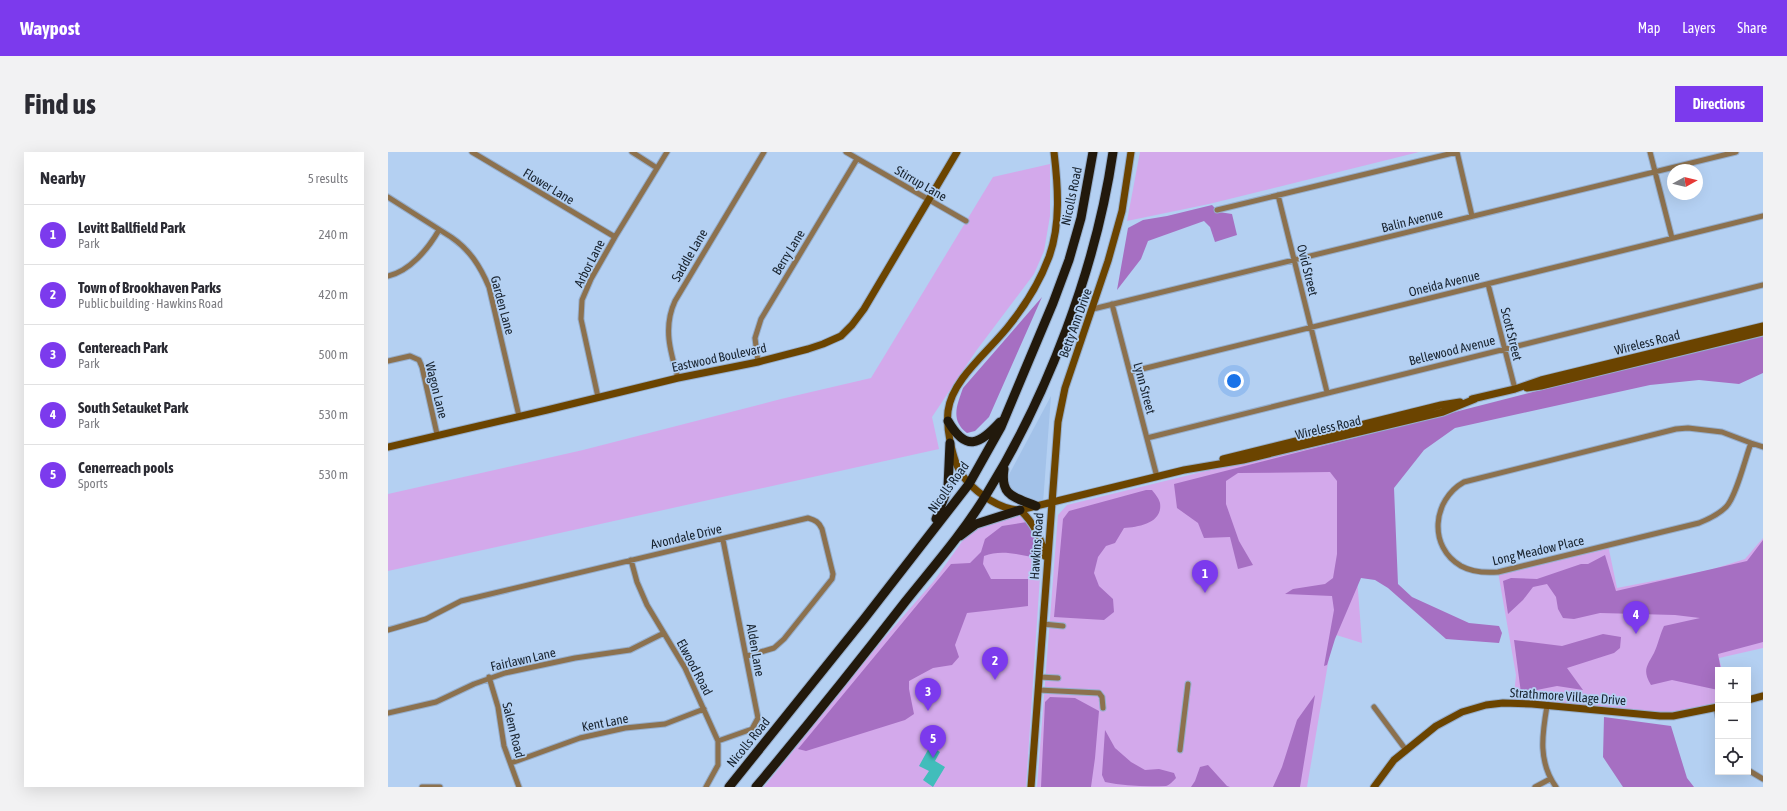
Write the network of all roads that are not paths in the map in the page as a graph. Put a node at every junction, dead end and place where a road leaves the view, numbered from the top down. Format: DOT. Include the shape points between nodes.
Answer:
graph roads {
  1 [pos="472,152"];
  2 [pos="632,152"];
  3 [pos="667,152"];
  4 [pos="764,152"];
  5 [pos="846,152"];
  6 [pos="957,152"];
  7 [pos="1054,152"];
  8 [pos="1093,152"];
  9 [pos="1113,152"];
  10 [pos="1132,152"];
  11 [pos="1457,152"];
  12 [pos="1650,152"];
  13 [pos="1736,152"];
  14 [pos="857,159"];
  15 [pos="656,168"];
  16 [pos="1655,172"];
  17 [pos="1278,195"];
  18 [pos="388,197"];
  19 [pos="928,200"];
  20 [pos="1217,210"];
  21 [pos="1472,216"];
  22 [pos="1763,216"];
  23 [pos="966,221"];
  24 [pos="439,230"];
  25 [pos="614,237"];
  26 [pos="1672,238"];
  27 [pos="1294,260"];
  28 [pos="388,276"];
  29 [pos="1488,284"];
  30 [pos="1763,285"];
  31 [pos="1112,304"];
  32 [pos="1093,309"];
  33 [pos="1763,326"];
  34 [pos="1311,327"];
  35 [pos="1763,332"];
  36 [pos="1504,348"];
  37 [pos="388,361"];
  38 [pos="758,362"];
  39 [pos="1130,372"];
  40 [pos="678,378"];
  41 [pos="1515,389"];
  42 [pos="1327,392"];
  43 [pos="598,397"];
  44 [pos="1006,415"];
  45 [pos="519,416"];
  46 [pos="948,421"];
  47 [pos="437,434"];
  48 [pos="1147,438"];
  49 [pos="950,443"];
  50 [pos="1751,443"];
  51 [pos="388,447"];
  52 [pos="1763,447"];
  53 [pos="1005,464"];
  54 [pos="1157,477"];
  55 [pos="969,484"];
  56 [pos="985,497"];
  57 [pos="1051,503"];
  58 [pos="1036,506"];
  59 [pos="1020,510"];
  60 [pos="929,534"];
  61 [pos="723,540"];
  62 [pos="952,542"];
  63 [pos="631,560"];
  64 [pos="1047,564"];
  65 [pos="1043,624"];
  66 [pos="1063,626"];
  67 [pos="388,630"];
  68 [pos="664,633"];
  69 [pos="747,656"];
  70 [pos="489,677"];
  71 [pos="1039,677"];
  72 [pos="1058,678"];
  73 [pos="1188,684"];
  74 [pos="1038,690"];
  75 [pos="1763,696"];
  76 [pos="1751,699"];
  77 [pos="1547,706"];
  78 [pos="1374,707"];
  79 [pos="1715,707"];
  80 [pos="1103,708"];
  81 [pos="704,709"];
  82 [pos="388,713"];
  83 [pos="718,741"];
  84 [pos="1180,750"];
  85 [pos="1406,750"];
  86 [pos="511,763"];
  87 [pos="1751,772"];
  88 [pos="1550,779"];
  89 [pos="1763,779"];
  90 [pos="422,787"];
  91 [pos="440,787"];
  92 [pos="519,787"];
  93 [pos="706,787"];
  94 [pos="729,787"];
  95 [pos="756,787"];
  96 [pos="1031,787"];
  97 [pos="1374,787"];
  98 [pos="1535,787"];
  99 [pos="1556,787"];
  1 -- 25 [label="street, Flower Lane"];
  2 -- 15 [label="street"];
  3 -- 15 [label="street, Arbor Lane"];
  4 -- 40 [label="street, Saddle Lane" via="670,312 667,333"];
  5 -- 14 [label="street, Stirrup Lane"];
  6 -- 19 [label="street, Eastwood Boulevard"];
  7 -- 46 [label="street, Hawkins Road" via="1057,213 1049,257 1025,304 1011,324 967,372 951,400"];
  8 -- 44 [label="highway, Nicolls Road" via="1082,211 1069,260 1054,303"];
  9 -- 53 [label="highway" via="1108,188 1086,273 1036,402"];
  10 -- 32 [label="street, Betty Ann Drive" via="1122,211"];
  11 -- 17 [label="street"];
  11 -- 21 [label="street"];
  12 -- 16 [label="street"];
  13 -- 16 [label="street, Balin Avenue"];
  14 -- 19 [label="street, Stirrup Lane"];
  14 -- 38 [label="street, Berry Lane" via="761,319 755,338"];
  15 -- 25 [label="street, Arbor Lane"];
  16 -- 21 [label="street, Balin Avenue"];
  16 -- 26 [label="street"];
  17 -- 20 [label="street"];
  17 -- 27 [label="street, Ovid Street"];
  18 -- 24 [label="street, Garden Lane"];
  19 -- 23 [label="street, Stirrup Lane"];
  19 -- 38 [label="street, Eastwood Boulevard" via="864,309 847,331 824,344"];
  21 -- 27 [label="street, Balin Avenue"];
  22 -- 26 [label="street, Oneida Avenue"];
  24 -- 28 [label="street" via="433,241 412,263"];
  24 -- 45 [label="street, Garden Lane" via="460,244 475,259 483,272 489,287"];
  25 -- 43 [label="street, Arbor Lane" via="587,288 581,309 583,330"];
  26 -- 29 [label="street, Oneida Avenue"];
  27 -- 31 [label="street, Balin Avenue"];
  27 -- 34 [label="street, Ovid Street"];
  29 -- 34 [label="street, Oneida Avenue"];
  29 -- 36 [label="street, Scott Street"];
  30 -- 36 [label="street, Bellewood Avenue"];
  31 -- 32 [label="street, Balin Avenue"];
  31 -- 39 [label="street, Lynn Street"];
  32 -- 57 [label="street, Betty Ann Drive" via="1061,402"];
  33 -- 41 [label="street, Wireless Road" via="1541,380"];
  34 -- 39 [label="street, Oneida Avenue"];
  34 -- 42 [label="street, Ovid Street"];
  35 -- 41 [label="street, Wireless Road" via="1541,386"];
  36 -- 41 [label="street, Scott Street"];
  36 -- 42 [label="street, Bellewood Avenue"];
  37 -- 47 [label="street, Wagon Lane" via="410,356 419,360"];
  38 -- 40 [label="street, Eastwood Boulevard"];
  39 -- 48 [label="street, Lynn Street"];
  40 -- 43 [label="street, Eastwood Boulevard"];
  41 -- 54 [label="street, Wireless Road" via="1441,405"];
  42 -- 48 [label="street, Bellewood Avenue"];
  43 -- 45 [label="street, Eastwood Boulevard"];
  44 -- 46 [label="highway" via="987,437 975,441 960,439"];
  44 -- 55 [label="highway, Nicolls Road"];
  45 -- 47 [label="street, Eastwood Boulevard"];
  46 -- 49 [label="street, Hawkins Road"];
  47 -- 51 [label="street, Eastwood Boulevard"];
  48 -- 54 [label="street, Lynn Street"];
  49 -- 55 [label="street, Hawkins Road" via="961,474"];
  49 -- 60 [label="highway" via="948,487"];
  50 -- 50 [label="street, Long Meadow Place" via="1713,430 1676,429 1470,479 1451,491 1444,500 1438,516 1441,542 1450,556 1461,566 1474,571 1498,572 1699,523 1713,517 1727,506"];
  50 -- 52 [label="street, Long Meadow Place"];
  53 -- 56 [label="highway"];
  53 -- 58 [label="highway" via="1002,478 1007,492"];
  54 -- 57 [label="street, Wireless Road"];
  55 -- 56 [label="street, Hawkins Road"];
  55 -- 60 [label="highway, Nicolls Road"];
  56 -- 59 [label="street, Hawkins Road"];
  56 -- 62 [label="highway"];
  57 -- 58 [label="street, Hawkins Road"];
  57 -- 64 [label="street, Hawkins Road"];
  58 -- 59 [label="street, Hawkins Road"];
  59 -- 62 [label="highway" via="976,524"];
  59 -- 64 [label="street" via="1030,519 1041,540"];
  60 -- 94 [label="highway, Nicolls Road"];
  61 -- 63 [label="street, Avondale Drive"];
  61 -- 69 [label="street, Alden Lane"];
  61 -- 69 [label="street, Avondale Drive" via="808,518 819,523 822,529 833,574 832,579 784,639 774,648"];
  62 -- 95 [label="highway"];
  63 -- 67 [label="street, Avondale Drive" via="461,601 426,619"];
  63 -- 68 [label="street, Elwood Road" via="641,593"];
  64 -- 65 [label="street, Hawkins Road"];
  65 -- 66 [label="street"];
  65 -- 71 [label="street, Hawkins Road"];
  68 -- 70 [label="street, Fairlawn Lane" via="630,650 575,658"];
  68 -- 81 [label="street, Elwood Road" via="685,668"];
  69 -- 83 [label="street, Alden Lane" via="758,718 752,729"];
  70 -- 82 [label="street, Fairlawn Lane" via="436,702"];
  70 -- 86 [label="street, Salem Road" via="498,707 504,746"];
  71 -- 72 [label="street"];
  71 -- 74 [label="street, Hawkins Road"];
  73 -- 84 [label="street"];
  74 -- 80 [label="street" via="1099,693"];
  74 -- 96 [label="street, Hawkins Road"];
  75 -- 76 [label="street"];
  77 -- 79 [label="street, Strathmore Village Drive" via="1660,716 1673,716"];
  77 -- 85 [label="street, Strathmore Village Drive" via="1503,703 1470,709 1436,726"];
  77 -- 88 [label="street" via="1542,745"];
  78 -- 85 [label="street"];
  81 -- 83 [label="street, Elwood Road"];
  81 -- 86 [label="street, Kent Lane" via="665,724 625,728 580,738"];
  83 -- 93 [label="street, Elwood Road" via="718,765"];
  85 -- 97 [label="street, Strathmore Village Drive" via="1394,760"];
  86 -- 92 [label="street, Salem Road"];
  87 -- 89 [label="street"];
  88 -- 98 [label="street"];
  88 -- 99 [label="street"];
  90 -- 91 [label="street"];
}
